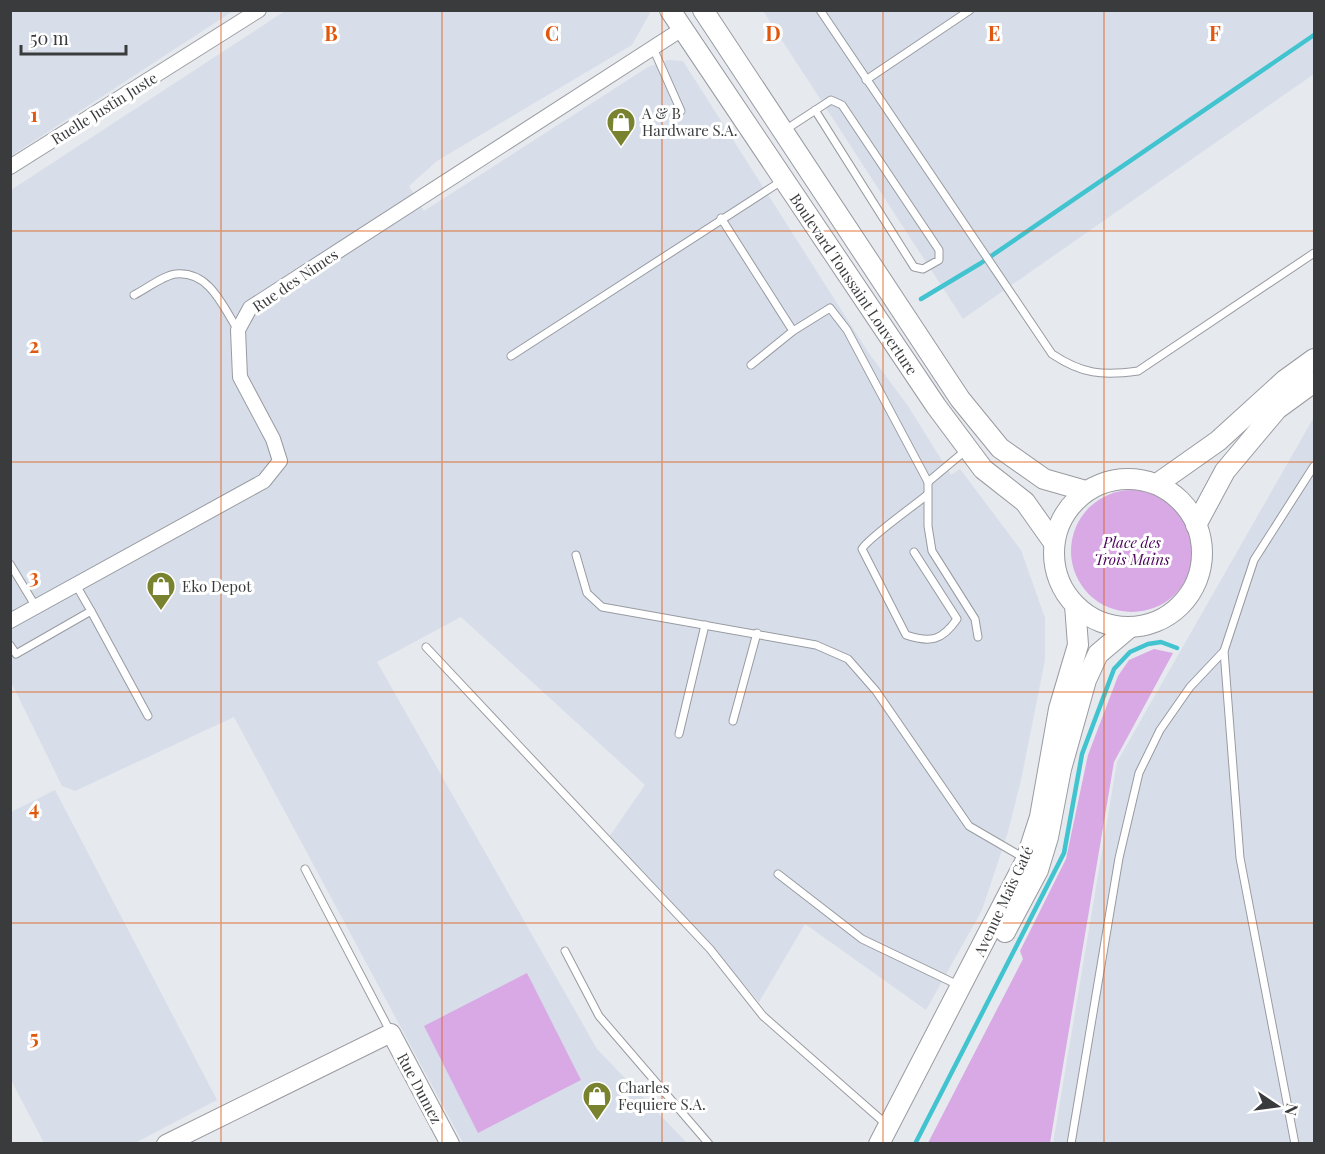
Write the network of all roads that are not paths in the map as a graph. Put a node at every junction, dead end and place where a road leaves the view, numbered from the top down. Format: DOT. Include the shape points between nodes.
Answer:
graph roads {
  1 [pos="259,10"];
  2 [pos="670,10"];
  3 [pos="703,10"];
  4 [pos="820,10"];
  5 [pos="969,10"];
  6 [pos="682,29"];
  7 [pos="653,48"];
  8 [pos="866,80"];
  9 [pos="815,110"];
  10 [pos="681,111"];
  11 [pos="783,132"];
  12 [pos="10,167"];
  13 [pos="784,180"];
  14 [pos="721,218"];
  15 [pos="1314,253"];
  16 [pos="134,295"];
  17 [pos="238,330"];
  18 [pos="793,331"];
  19 [pos="511,356"];
  20 [pos="1314,359"];
  21 [pos="751,365"];
  22 [pos="1314,382"];
  23 [pos="968,448"];
  24 [pos="1314,466"];
  25 [pos="928,482"];
  26 [pos="1157,484"];
  27 [pos="1086,491"];
  28 [pos="927,495"];
  29 [pos="1196,525"];
  30 [pos="1054,543"];
  31 [pos="914,552"];
  32 [pos="576,555"];
  33 [pos="10,564"];
  34 [pos="76,584"];
  35 [pos="1075,605"];
  36 [pos="36,607"];
  37 [pos="91,611"];
  38 [pos="10,621"];
  39 [pos="705,625"];
  40 [pos="1130,627"];
  41 [pos="757,633"];
  42 [pos="978,637"];
  43 [pos="10,645"];
  44 [pos="426,647"];
  45 [pos="1224,651"];
  46 [pos="148,716"];
  47 [pos="733,720"];
  48 [pos="679,734"];
  49 [pos="1026,860"];
  50 [pos="305,869"];
  51 [pos="778,874"];
  52 [pos="565,951"];
  53 [pos="961,987"];
  54 [pos="391,1033"];
  55 [pos="886,1138"];
  56 [pos="166,1143"];
  57 [pos="450,1143"];
  58 [pos="709,1143"];
  59 [pos="1071,1143"];
  60 [pos="1295,1143"];
  1 -- 12 [label="street, Ruelle Justin Juste"];
  2 -- 6 [label="main road, Boulevard Toussaint Louverture"];
  3 -- 11 [label="main road, Boulevard Toussaint Louverture"];
  4 -- 8 [label="lane"];
  5 -- 8 [label="lane"];
  6 -- 7 [label="street, Rue des Nimes"];
  6 -- 13 [label="main road, Boulevard Toussaint Louverture"];
  7 -- 10 [label="lane"];
  7 -- 17 [label="street, Rue des Nimes" via="250,308"];
  8 -- 15 [label="lane" via="1052,354 1071,367 1112,375 1138,371"];
  9 -- 9 [label="lane" via="914,267 923,269 939,260 939,250 842,105 831,100"];
  9 -- 11 [label="lane"];
  11 -- 27 [label="main road, Boulevard Toussaint Louverture" via="960,399 1000,448 1044,479"];
  13 -- 14 [label="lane"];
  13 -- 23 [label="main road, Boulevard Toussaint Louverture"];
  14 -- 18 [label="lane"];
  14 -- 19 [label="lane"];
  16 -- 17 [label="lane" via="175,274 196,276 209,284"];
  17 -- 34 [label="street" via="240,377 273,439 280,461 264,481"];
  18 -- 21 [label="lane"];
  18 -- 25 [label="lane" via="830,308 847,330"];
  20 -- 26 [label="main road" via="1284,380 1218,441"];
  22 -- 29 [label="main road" via="1277,410 1225,471"];
  23 -- 25 [label="lane"];
  23 -- 30 [label="main road, Boulevard Toussaint Louverture" via="983,469 1025,502"];
  24 -- 45 [label="lane" via="1254,560"];
  25 -- 28 [label="lane"];
  26 -- 27 [label="main road" via="1125,479"];
  26 -- 29 [label="main road" via="1174,494"];
  27 -- 30 [label="main road" via="1065,514"];
  28 -- 31 [label="lane" via="886,530 866,541 862,549 906,635 928,640 945,635 957,619"];
  28 -- 42 [label="lane" via="932,551 975,620"];
  29 -- 40 [label="main road" via="1202,548 1199,572 1190,593 1174,611 1153,623"];
  30 -- 35 [label="main road" via="1054,565 1062,587"];
  32 -- 39 [label="lane" via="587,593 602,607"];
  33 -- 36 [label="lane"];
  34 -- 36 [label="street"];
  34 -- 37 [label="lane"];
  35 -- 40 [label="main road" via="1091,618"];
  35 -- 49 [label="main road, Avenue Maïs Gaté" via="1078,645 1059,709 1040,817"];
  36 -- 38 [label="street"];
  37 -- 43 [label="lane" via="16,654"];
  37 -- 46 [label="lane"];
  39 -- 41 [label="lane"];
  39 -- 48 [label="lane"];
  40 -- 55 [label="main road, Avenue Maïs Gaté" via="1098,654 1086,680 1038,870"];
  41 -- 47 [label="lane"];
  41 -- 49 [label="lane" via="816,645 848,659 876,690 969,826"];
  44 -- 55 [label="lane" via="710,949 763,1016"];
  45 -- 59 [label="lane" via="1190,687 1160,730 1139,773 1119,858"];
  45 -- 60 [label="lane" via="1240,858"];
  49 -- 53 [label="main road, Avenue Maïs Gaté"];
  50 -- 54 [label="lane"];
  51 -- 53 [label="lane" via="862,939"];
  52 -- 58 [label="lane" via="599,1016"];
  53 -- 55 [label="main road, Avenue Maïs Gaté"];
  54 -- 56 [label="street"];
  54 -- 57 [label="street, Rue Dumez"];
}
